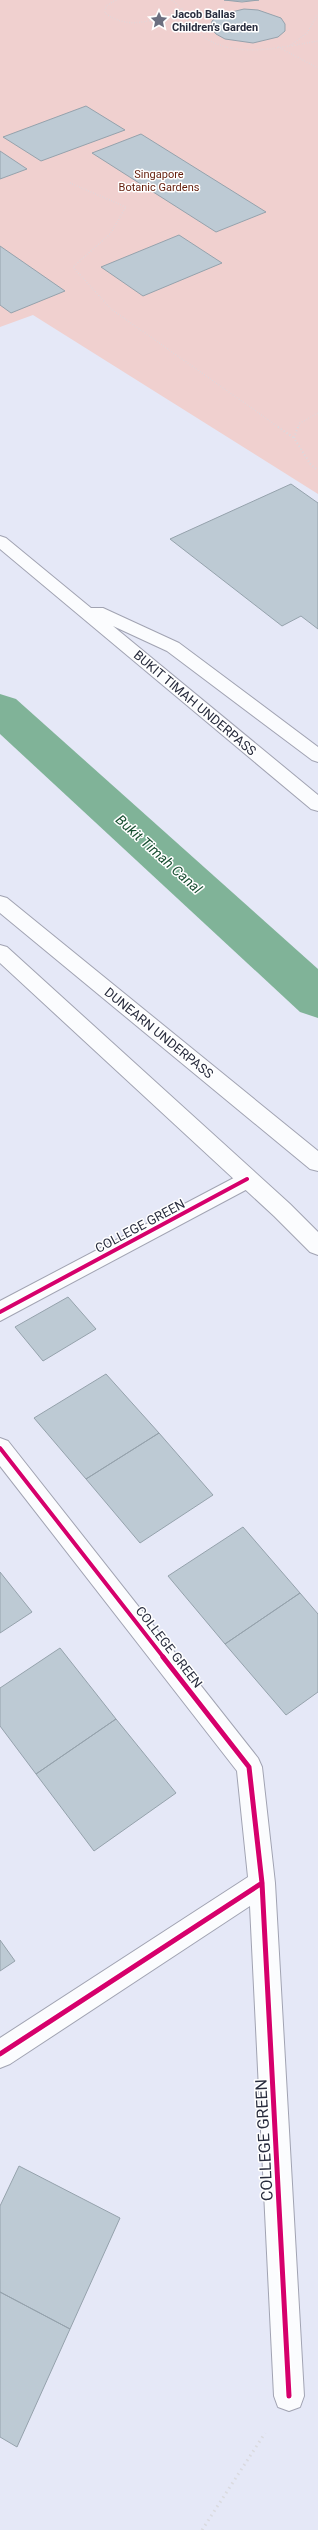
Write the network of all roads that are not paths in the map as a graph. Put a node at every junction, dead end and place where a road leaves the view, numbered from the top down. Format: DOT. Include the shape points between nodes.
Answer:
graph roads {
  1 [pos="0,541"];
  2 [pos="72,601"];
  3 [pos="318,756"];
  4 [pos="318,806"];
  5 [pos="0,903"];
  6 [pos="0,952"];
  7 [pos="318,1163"];
  8 [pos="247,1179"];
  9 [pos="318,1246"];
  10 [pos="0,1312"];
  11 [pos="0,1448"];
  12 [pos="262,1884"];
  13 [pos="0,2054"];
  14 [pos="289,2396"];
  1 -- 2 [label="main road, BUKIT TIMAH UNDERPASS"];
  2 -- 3 [label="main road" via="173,647"];
  2 -- 4 [label="main road, BUKIT TIMAH UNDERPASS"];
  5 -- 7 [label="main road, DUNEARN UNDERPASS"];
  6 -- 8 [label="main road"];
  8 -- 9 [label="main road"];
  8 -- 10 [label="main road, COLLEGE GREEN"];
  11 -- 12 [label="main road, COLLEGE GREEN" via="249,1767"];
  12 -- 13 [label="main road"];
  12 -- 14 [label="main road, COLLEGE GREEN"];
}
